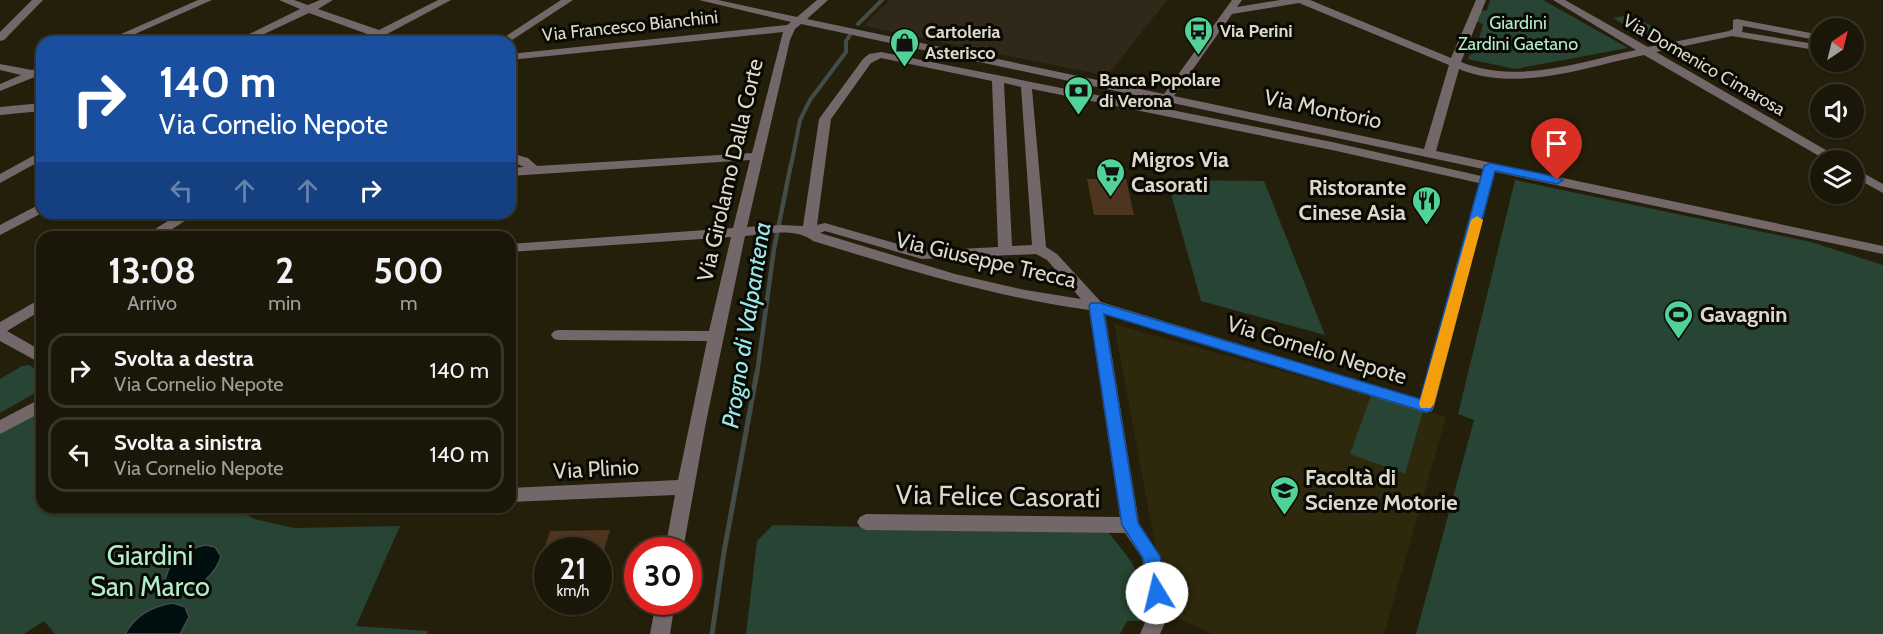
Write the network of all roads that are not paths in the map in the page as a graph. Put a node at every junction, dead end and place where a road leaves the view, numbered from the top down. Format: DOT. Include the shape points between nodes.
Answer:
graph roads {
  1 [pos="38,0"];
  2 [pos="207,0"];
  3 [pos="284,0"];
  4 [pos="328,0"];
  5 [pos="446,0"];
  6 [pos="568,0"];
  7 [pos="704,0"];
  8 [pos="823,0"];
  9 [pos="1237,0"];
  10 [pos="1299,0"];
  11 [pos="1481,0"];
  12 [pos="1558,0"];
  13 [pos="309,9"];
  14 [pos="755,11"];
  15 [pos="1228,12"];
  16 [pos="795,24"];
  17 [pos="746,33"];
  18 [pos="1732,33"];
  19 [pos="379,34"];
  20 [pos="122,36"];
  21 [pos="251,36"];
  22 [pos="375,36"];
  23 [pos="511,36"];
  24 [pos="1810,36"];
  25 [pos="877,37"];
  26 [pos="0,38"];
  27 [pos="1810,46"];
  28 [pos="1646,52"];
  29 [pos="881,54"];
  30 [pos="516,56"];
  31 [pos="1454,64"];
  32 [pos="0,67"];
  33 [pos="36,73"];
  34 [pos="36,74"];
  35 [pos="998,78"];
  36 [pos="1026,84"];
  37 [pos="0,88"];
  38 [pos="1166,99"];
  39 [pos="36,108"];
  40 [pos="0,111"];
  41 [pos="1817,150"];
  42 [pos="1429,153"];
  43 [pos="757,156"];
  44 [pos="36,158"];
  45 [pos="516,158"];
  46 [pos="532,170"];
  47 [pos="516,171"];
  48 [pos="1489,174"];
  49 [pos="1864,178"];
  50 [pos="0,179"];
  51 [pos="1883,189"];
  52 [pos="36,210"];
  53 [pos="180,219"];
  54 [pos="0,231"];
  55 [pos="160,231"];
  56 [pos="740,231"];
  57 [pos="809,231"];
  58 [pos="516,248"];
  59 [pos="1039,249"];
  60 [pos="1883,250"];
  61 [pos="1005,251"];
  62 [pos="1096,306"];
  63 [pos="36,307"];
  64 [pos="0,329"];
  65 [pos="0,334"];
  66 [pos="559,335"];
  67 [pos="717,336"];
  68 [pos="36,355"];
  69 [pos="36,407"];
  70 [pos="0,428"];
  71 [pos="685,488"];
  72 [pos="516,495"];
  73 [pos="866,522"];
  74 [pos="1130,525"];
  75 [pos="676,537"];
  76 [pos="663,615"];
  77 [pos="660,634"];
  78 [pos="1150,634"];
  1 -- 26 [label="street"];
  2 -- 20 [label="street"];
  3 -- 13 [label="street"];
  4 -- 13 [label="street"];
  5 -- 19 [label="street"];
  6 -- 23 [label="street"];
  7 -- 14 [label="street, Via Montorio"];
  8 -- 16 [label="street"];
  9 -- 15 [label="street"];
  10 -- 15 [label="street"];
  10 -- 31 [label="street"];
  11 -- 31 [label="street"];
  12 -- 28 [label="street, Via Domenico Cimarosa"];
  13 -- 19 [label="street"];
  13 -- 21 [label="street"];
  14 -- 16 [label="street, Via Montorio"];
  14 -- 17 [label="street"];
  15 -- 38 [label="street"];
  16 -- 17 [label="street, Via Francesco Bianchini"];
  16 -- 25 [label="street, Via Montorio"];
  16 -- 43 [label="street, Via Girolamo Dalla Corte" via="785,40"];
  17 -- 30 [label="street, Via Francesco Bianchini"];
  18 -- 24 [label="street" via="1738,30 1737,22"];
  18 -- 27 [label="street"];
  18 -- 28 [label="street"];
  19 -- 22 [label="street"];
  25 -- 29 [label="street" via="874,48"];
  25 -- 38 [label="street, Via Montorio"];
  28 -- 31 [label="street" via="1523,77 1478,73"];
  28 -- 41 [label="street, Via Domenico Cimarosa"];
  29 -- 35 [label="street, Via Montorio"];
  29 -- 57 [label="street" via="867,61 825,119"];
  31 -- 42 [label="street"];
  32 -- 33 [label="street"];
  34 -- 37 [label="street"];
  35 -- 36 [label="street, Via Montorio"];
  35 -- 61 [label="street"];
  36 -- 48 [label="street, Via Montorio"];
  36 -- 59 [label="street"];
  38 -- 42 [label="street, Via Montorio"];
  39 -- 40 [label="street"];
  42 -- 48 [label="street, Via Montorio"];
  43 -- 46 [label="street"];
  43 -- 56 [label="street, Via Girolamo Dalla Corte"];
  44 -- 50 [label="street"];
  45 -- 46 [label="street"];
  46 -- 47 [label="street"];
  48 -- 60 [label="street, Via Montorio"];
  48 -- 62 [label="street, Via Cornelio Nepote" via="1426,407"];
  49 -- 51 [label="street"];
  52 -- 54 [label="street"];
  53 -- 55 [label="street"];
  56 -- 57 [label="street, Via Giuseppe Trecca"];
  56 -- 58 [label="street, Via Giuseppe Trecca"];
  56 -- 67 [label="street, Via Girolamo Dalla Corte"];
  57 -- 61 [label="street, Via Giuseppe Trecca" via="825,227 922,255"];
  57 -- 62 [label="street, Via Giuseppe Trecca" via="818,238 939,275 1057,302"];
  59 -- 61 [label="street, Via Giuseppe Trecca"];
  59 -- 62 [label="street, Via Giuseppe Trecca" via="1052,257"];
  62 -- 74 [label="street, Via Felice Casorati"];
  63 -- 64 [label="street"];
  65 -- 68 [label="street"];
  66 -- 67 [label="street"];
  67 -- 71 [label="street, Via Girolamo Dalla Corte"];
  69 -- 70 [label="street"];
  71 -- 72 [label="street, Via Plinio"];
  71 -- 75 [label="street, Via Girolamo Dalla Corte"];
  73 -- 74 [label="street, Via Felice Casorati"];
  74 -- 78 [label="street, Via Felice Casorati" via="1151,556 1160,611"];
  76 -- 77 [label="street"];
}
